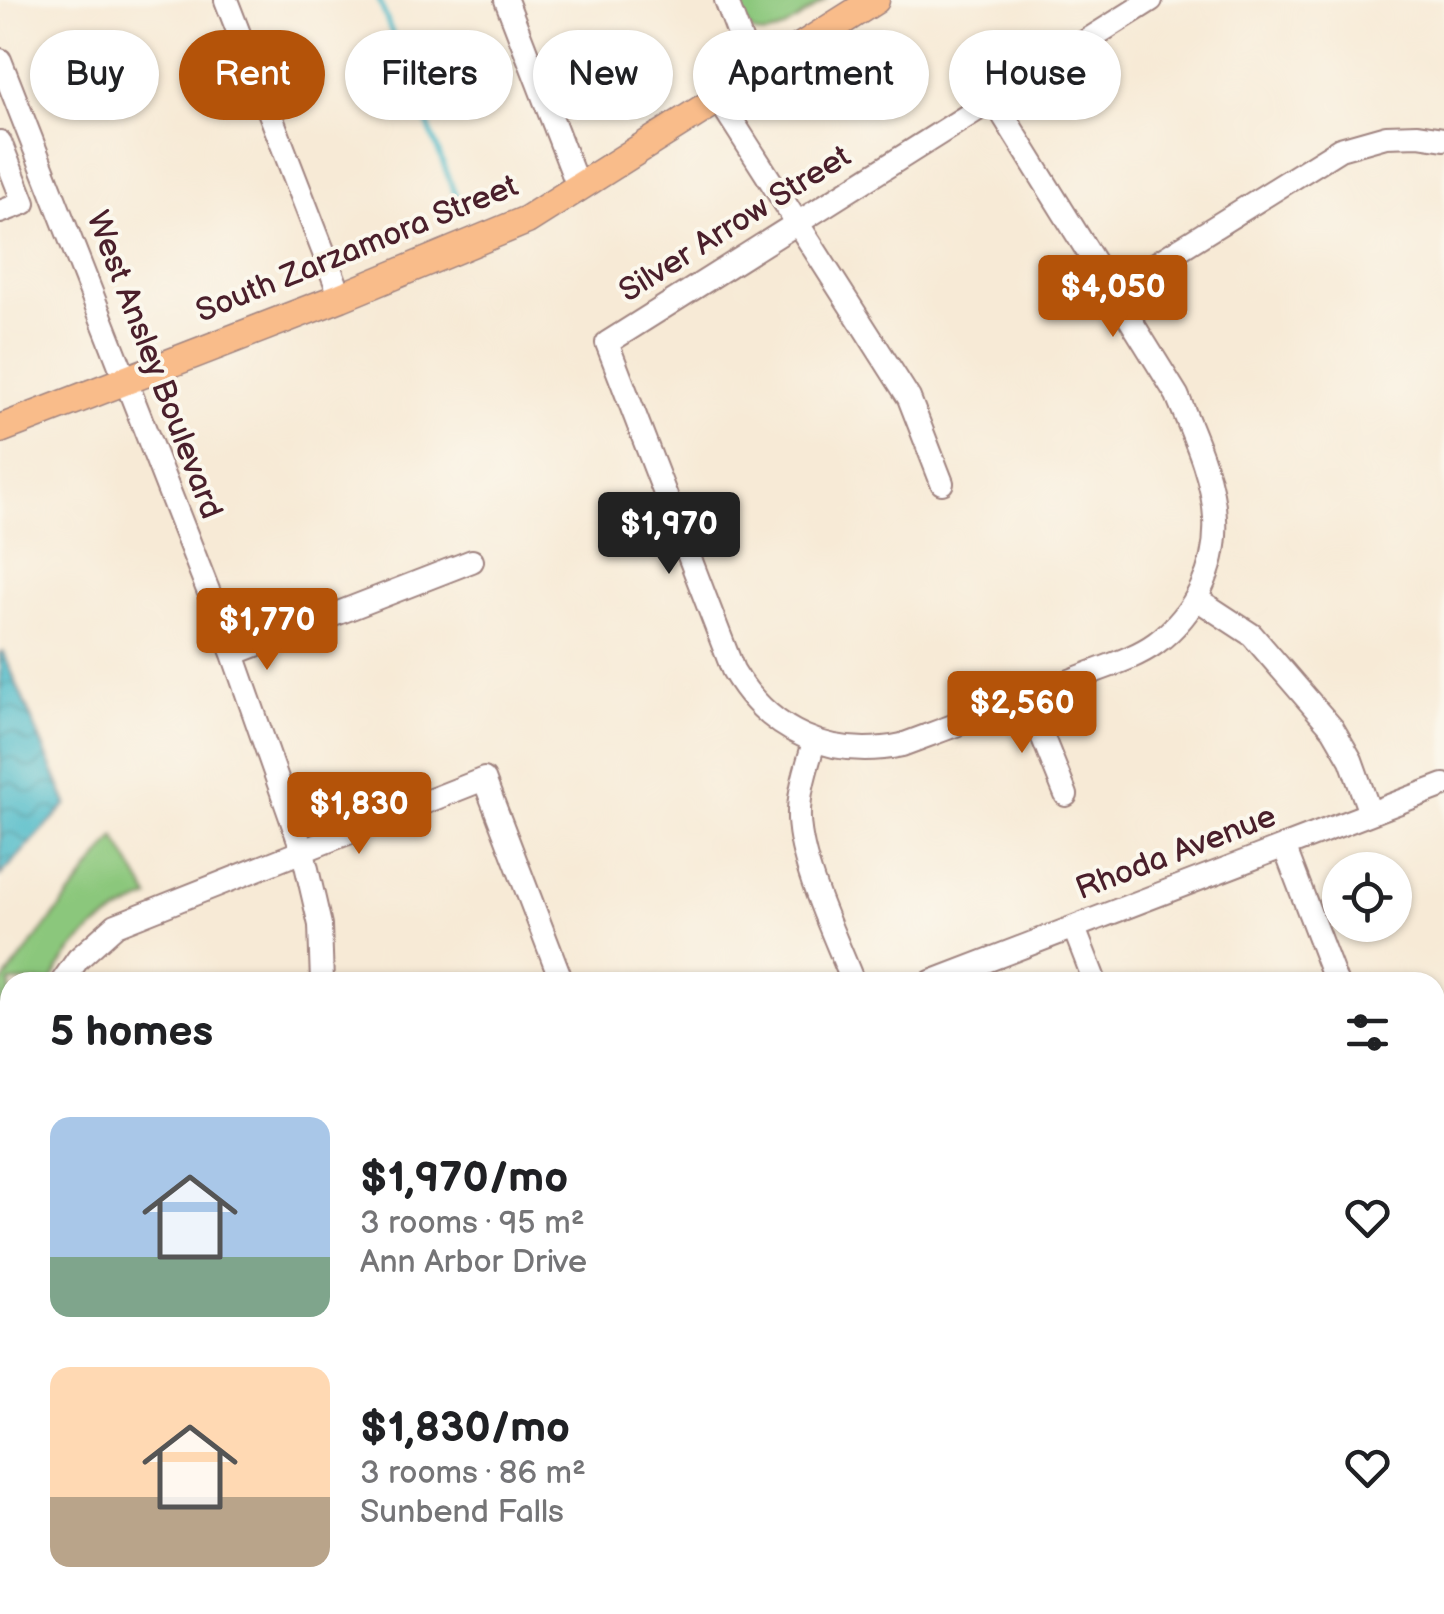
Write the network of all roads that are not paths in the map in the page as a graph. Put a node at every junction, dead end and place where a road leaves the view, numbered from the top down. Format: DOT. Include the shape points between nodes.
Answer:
graph roads {
  1 [pos="226,0"];
  2 [pos="506,0"];
  3 [pos="726,0"];
  4 [pos="875,0"];
  5 [pos="1151,0"];
  6 [pos="737,30"];
  7 [pos="828,30"];
  8 [pos="1103,30"];
  9 [pos="0,60"];
  10 [pos="693,117"];
  11 [pos="732,120"];
  12 [pos="960,120"];
  13 [pos="1006,120"];
  14 [pos="1444,139"];
  15 [pos="0,142"];
  16 [pos="579,189"];
  17 [pos="0,212"];
  18 [pos="798,223"];
  19 [pos="1114,290"];
  20 [pos="340,298"];
  21 [pos="124,381"];
  22 [pos="0,430"];
  23 [pos="942,483"];
  24 [pos="472,561"];
  25 [pos="1196,599"];
  26 [pos="233,654"];
  27 [pos="1026,698"];
  28 [pos="814,742"];
  29 [pos="1444,785"];
  30 [pos="1066,795"];
  31 [pos="1370,813"];
  32 [pos="1284,846"];
  33 [pos="302,852"];
  34 [pos="1074,928"];
  35 [pos="69,972"];
  36 [pos="322,972"];
  37 [pos="558,972"];
  38 [pos="849,972"];
  39 [pos="957,972"];
  40 [pos="1091,972"];
  41 [pos="1332,972"];
  1 -- 20 [label="street"];
  2 -- 16 [label="street"];
  3 -- 6 [label="street"];
  4 -- 7 [label="main road, South Zarzamora Street"];
  5 -- 8 [label="street, Silver Arrow Street"];
  9 -- 21 [label="street, West Ansley Boulevard"];
  10 -- 16 [label="main road, South Zarzamora Street"];
  11 -- 18 [label="street"];
  12 -- 18 [label="street, Silver Arrow Street"];
  13 -- 19 [label="street"];
  14 -- 19 [label="street" via="1386,136 1340,149"];
  15 -- 17 [label="street" via="24,203"];
  16 -- 20 [label="main road, South Zarzamora Street" via="494,236"];
  18 -- 23 [label="street" via="910,398"];
  18 -- 28 [label="street, Silver Arrow Street" via="607,343 733,670 772,718"];
  19 -- 25 [label="street" via="1176,395 1211,489 1214,551"];
  20 -- 21 [label="main road, South Zarzamora Street"];
  21 -- 22 [label="main road, South Zarzamora Street"];
  21 -- 26 [label="street, West Ansley Boulevard"];
  24 -- 26 [label="street"];
  25 -- 27 [label="street" via="1146,650"];
  25 -- 31 [label="street" via="1252,636 1332,729"];
  26 -- 33 [label="street, West Ansley Boulevard"];
  27 -- 28 [label="street" via="886,748"];
  27 -- 30 [label="street"];
  28 -- 38 [label="street" via="801,790 800,834"];
  29 -- 31 [label="street, Rhoda Avenue"];
  31 -- 32 [label="street, Rhoda Avenue"];
  32 -- 34 [label="street, Rhoda Avenue"];
  32 -- 41 [label="street"];
  33 -- 35 [label="street" via="116,925"];
  33 -- 36 [label="street, West Ansley Boulevard" via="320,925"];
  33 -- 37 [label="street" via="484,779"];
  34 -- 39 [label="street, Rhoda Avenue"];
  34 -- 40 [label="street"];
}
